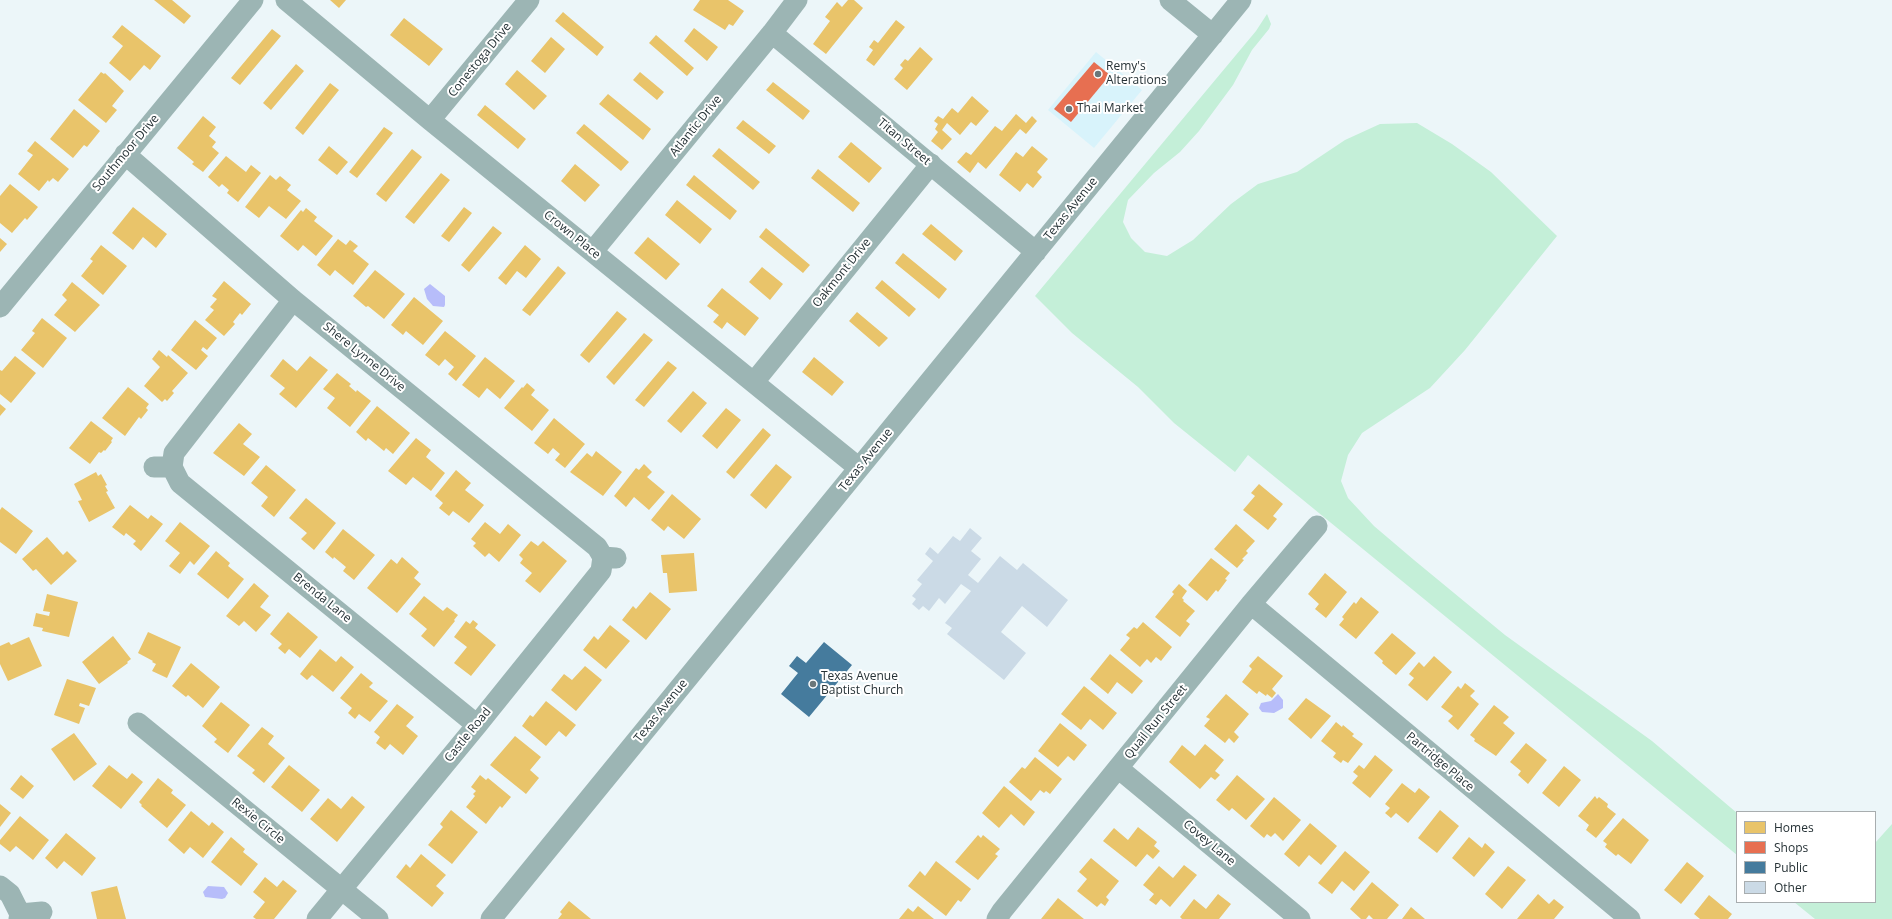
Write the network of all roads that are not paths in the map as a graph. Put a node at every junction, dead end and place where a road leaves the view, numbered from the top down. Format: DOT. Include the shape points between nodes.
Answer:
graph roads {
  1 [pos="253,0"];
  2 [pos="286,0"];
  3 [pos="529,0"];
  4 [pos="797,0"];
  5 [pos="1170,0"];
  6 [pos="1241,0"];
  7 [pos="772,33"];
  8 [pos="1213,35"];
  9 [pos="430,120"];
  10 [pos="125,154"];
  11 [pos="931,164"];
  12 [pos="593,251"];
  13 [pos="1036,252"];
  14 [pos="293,300"];
  15 [pos="0,307"];
  16 [pos="754,382"];
  17 [pos="859,468"];
  18 [pos="1317,526"];
  19 [pos="610,558"];
  20 [pos="1251,604"];
  21 [pos="138,723"];
  22 [pos="477,725"];
  23 [pos="1118,768"];
  24 [pos="0,886"];
  25 [pos="342,889"];
  26 [pos="42,912"];
  27 [pos="19,917"];
  28 [pos="317,919"];
  29 [pos="378,919"];
  30 [pos="491,919"];
  31 [pos="997,919"];
  32 [pos="1300,919"];
  33 [pos="1630,919"];
  1 -- 10 [label="street, Southmoor Drive"];
  2 -- 9 [label="street, Crown Place"];
  3 -- 9 [label="street, Conestoga Drive"];
  4 -- 7 [label="street, Atlantic Drive"];
  5 -- 8 [label="street"];
  6 -- 8 [label="street, Texas Avenue"];
  7 -- 11 [label="street, Titan Street"];
  7 -- 12 [label="street, Atlantic Drive"];
  8 -- 13 [label="street, Texas Avenue"];
  9 -- 12 [label="street, Crown Place"];
  10 -- 14 [label="street, Shere Lynne Drive"];
  10 -- 15 [label="street, Southmoor Drive"];
  11 -- 13 [label="street, Titan Street"];
  11 -- 16 [label="street, Oakmont Drive"];
  12 -- 16 [label="street, Crown Place"];
  13 -- 17 [label="street, Texas Avenue"];
  14 -- 19 [label="street, Shere Lynne Drive"];
  14 -- 22 [label="street, Brenda Lane" via="163,467"];
  16 -- 17 [label="street, Crown Place"];
  17 -- 30 [label="street, Texas Avenue"];
  18 -- 20 [label="street, Quail Run Street"];
  19 -- 22 [label="street, Castle Road"];
  20 -- 23 [label="street, Quail Run Street"];
  20 -- 33 [label="street, Partridge Place"];
  21 -- 25 [label="street, Rexie Circle"];
  22 -- 25 [label="street, Castle Road"];
  23 -- 31 [label="street, Quail Run Street"];
  23 -- 32 [label="street, Covey Lane"];
  24 -- 27 [label="street" via="10,894"];
  25 -- 28 [label="street, Castle Road"];
  25 -- 29 [label="street, Rexie Circle"];
  26 -- 27 [label="street"];
}
